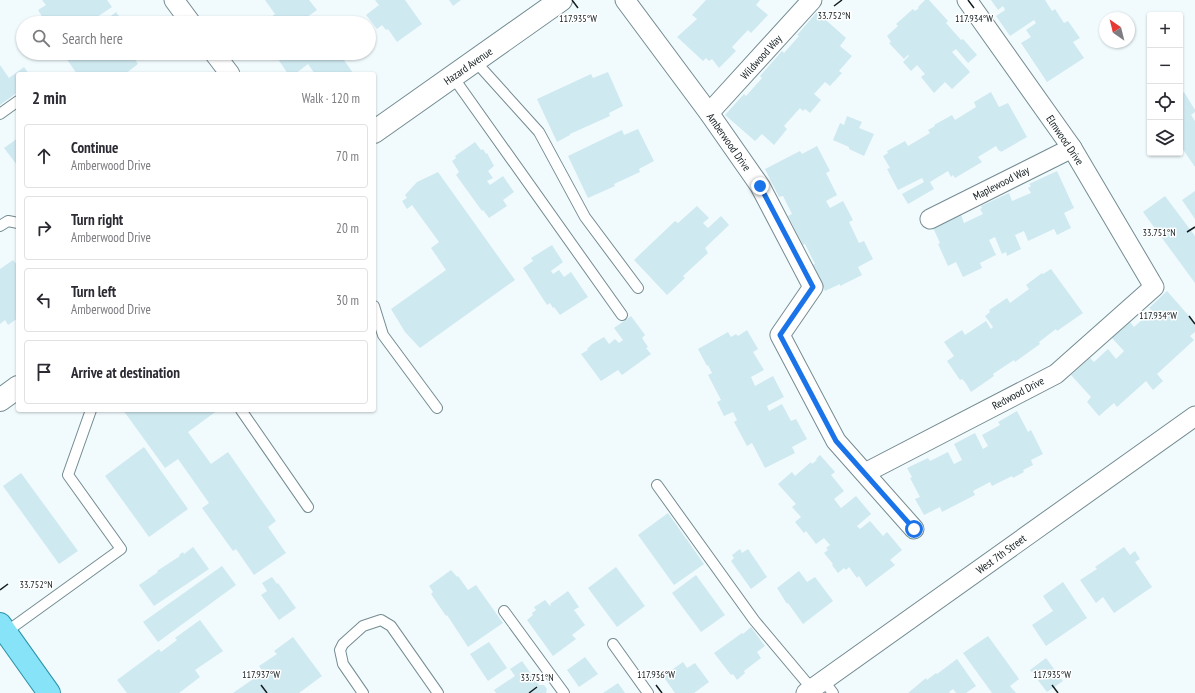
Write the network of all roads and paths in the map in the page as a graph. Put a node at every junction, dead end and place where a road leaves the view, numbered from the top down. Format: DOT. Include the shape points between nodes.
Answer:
graph roads {
  1 [pos="174,0"];
  2 [pos="561,0"];
  3 [pos="624,0"];
  4 [pos="812,0"];
  5 [pos="967,0"];
  6 [pos="186,16"];
  7 [pos="219,60"];
  8 [pos="475,61"];
  9 [pos="228,72"];
  10 [pos="453,77"];
  11 [pos="16,102"];
  12 [pos="709,113"];
  13 [pos="0,114"];
  14 [pos="376,131"];
  15 [pos="1072,148"];
  16 [pos="930,219"];
  17 [pos="16,223"];
  18 [pos="0,226"];
  19 [pos="1154,287"];
  20 [pos="638,288"];
  21 [pos="376,312"];
  22 [pos="622,316"];
  23 [pos="16,388"];
  24 [pos="0,400"];
  25 [pos="437,408"];
  26 [pos="90,412"];
  27 [pos="242,412"];
  28 [pos="1195,416"];
  29 [pos="865,474"];
  30 [pos="657,485"];
  31 [pos="308,507"];
  32 [pos="914,529"];
  33 [pos="504,611"];
  34 [pos="3,628"];
  35 [pos="613,644"];
  36 [pos="819,689"];
  37 [pos="49,693"];
  38 [pos="363,693"];
  39 [pos="438,693"];
  40 [pos="564,693"];
  41 [pos="648,693"];
  1 -- 6 [label="street"];
  2 -- 8 [label="street, Hazard Avenue"];
  3 -- 12 [label="street, Amberwood Drive"];
  4 -- 12 [label="street, Wildwood Way"];
  5 -- 15 [label="street, Elmwood Drive"];
  7 -- 9 [label="street"];
  8 -- 10 [label="street, Hazard Avenue"];
  8 -- 20 [label="lane" via="539,132 585,217"];
  10 -- 14 [label="street, Hazard Avenue"];
  10 -- 22 [label="lane"];
  11 -- 13 [label="lane"];
  12 -- 29 [label="street, Amberwood Drive" via="760,186 813,287 780,335 836,441"];
  15 -- 16 [label="street, Maplewood Way"];
  15 -- 19 [label="street, Elmwood Drive"];
  17 -- 18 [label="lane" via="8,221"];
  19 -- 29 [label="street, Redwood Drive" via="1056,374"];
  21 -- 25 [label="lane" via="383,335"];
  23 -- 24 [label="street"];
  26 -- 34 [label="lane" via="68,475 121,549"];
  27 -- 31 [label="lane"];
  28 -- 36 [label="street, West 7th Street"];
  29 -- 32 [label="street, Amberwood Drive"];
  30 -- 36 [label="lane" via="754,620"];
  33 -- 40 [label="lane"];
  34 -- 37 [label="main road"];
  35 -- 41 [label="lane"];
  38 -- 39 [label="lane" via="343,664 340,650 363,626 381,620 391,626"];
}
